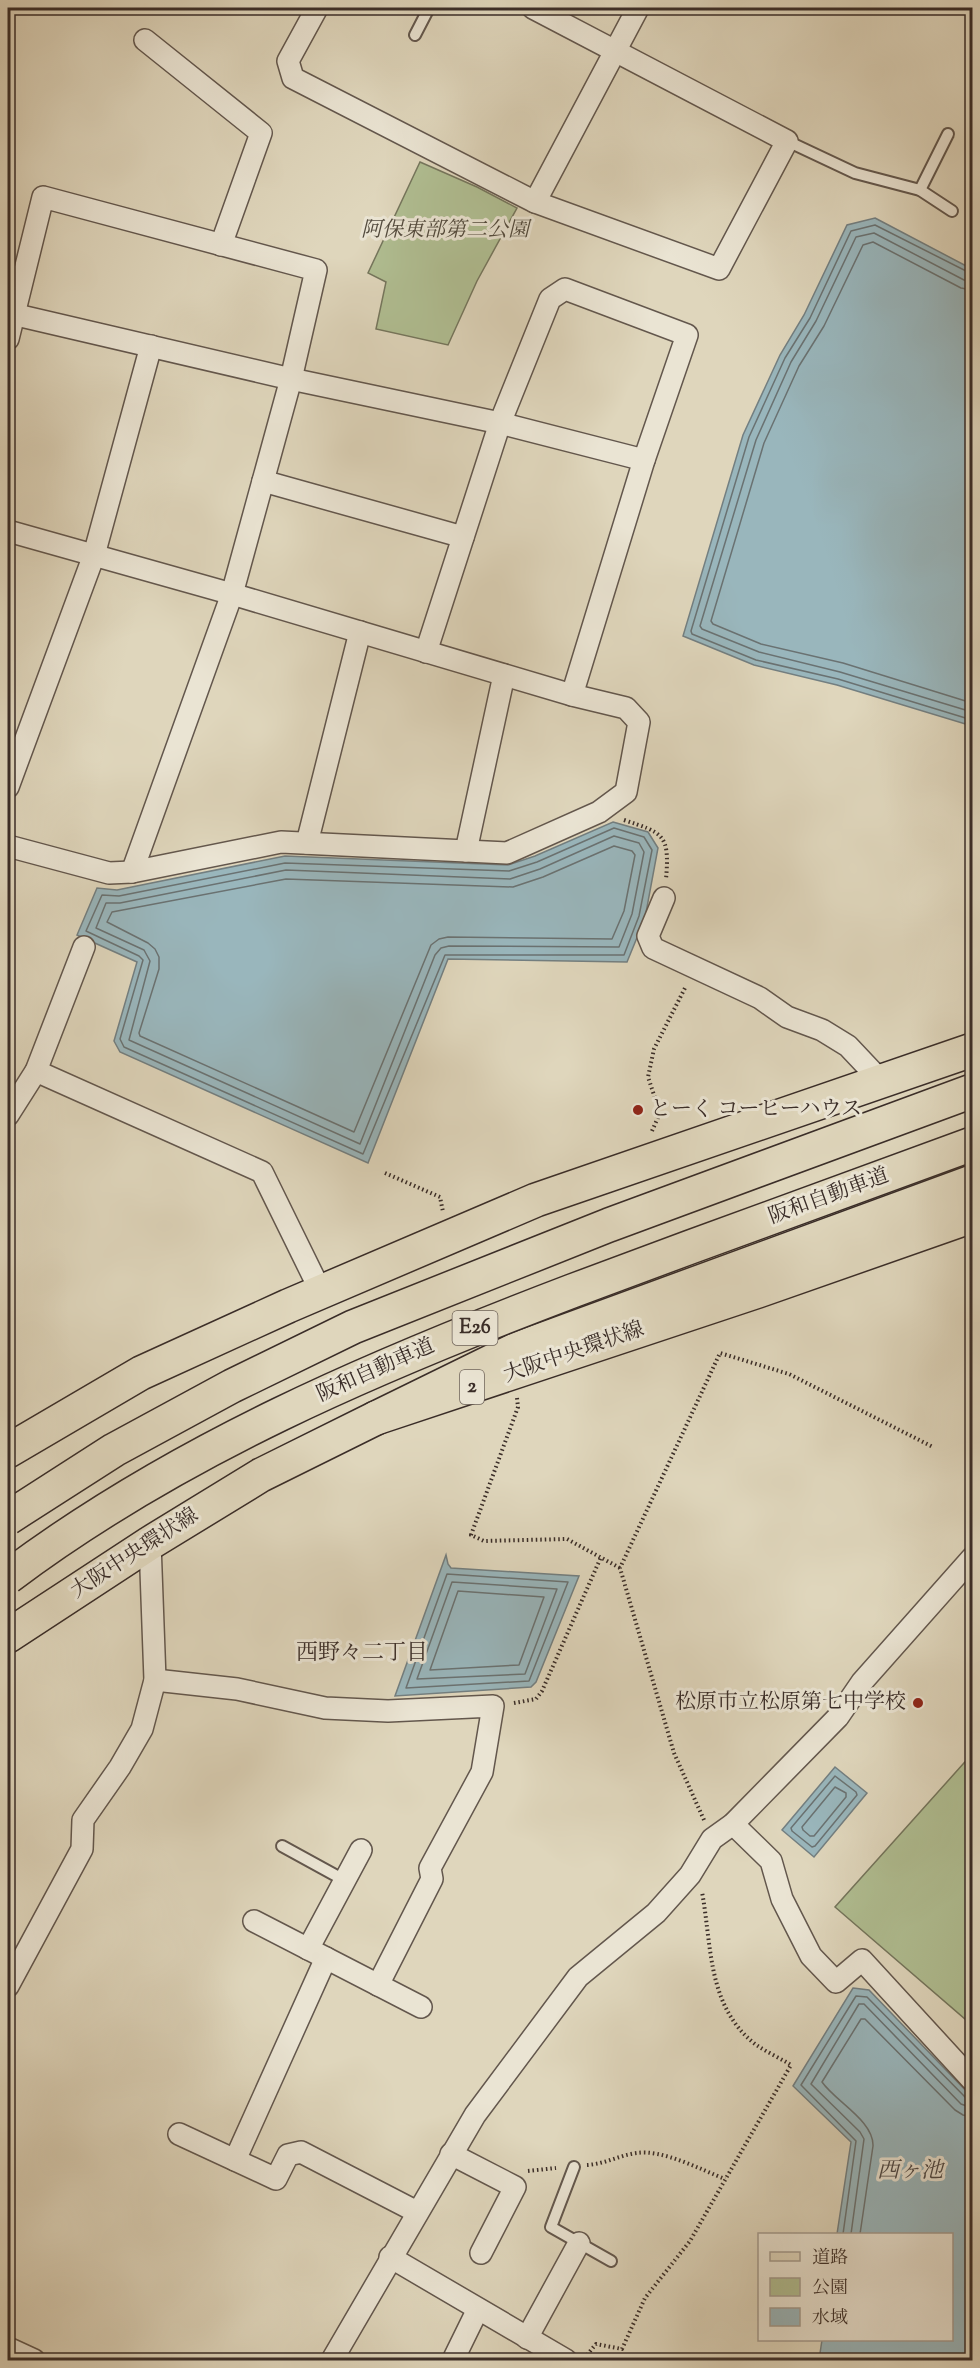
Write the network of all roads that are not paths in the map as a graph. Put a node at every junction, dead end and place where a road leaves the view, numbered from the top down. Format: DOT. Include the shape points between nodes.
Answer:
graph roads {
  1 [pos="316,8"];
  2 [pos="429,8"];
  3 [pos="533,8"];
  4 [pos="638,8"];
  5 [pos="414,35"];
  6 [pos="145,40"];
  7 [pos="615,50"];
  8 [pos="948,134"];
  9 [pos="787,141"];
  10 [pos="920,190"];
  11 [pos="535,202"];
  12 [pos="951,211"];
  13 [pos="221,244"];
  14 [pos="11,314"];
  15 [pos="8,339"];
  16 [pos="151,346"];
  17 [pos="291,379"];
  18 [pos="500,423"];
  19 [pos="644,460"];
  20 [pos="263,481"];
  21 [pos="8,531"];
  22 [pos="463,537"];
  23 [pos="94,555"];
  24 [pos="232,594"];
  25 [pos="360,632"];
  26 [pos="426,652"];
  27 [pos="504,675"];
  28 [pos="572,695"];
  29 [pos="8,787"];
  30 [pos="307,843"];
  31 [pos="8,846"];
  32 [pos="466,851"];
  33 [pos="132,872"];
  34 [pos="664,898"];
  35 [pos="84,947"];
  36 [pos="972,1050"];
  37 [pos="36,1071"];
  38 [pos="882,1081"];
  39 [pos="972,1091"];
  40 [pos="8,1116"];
  41 [pos="972,1144"];
  42 [pos="972,1182"];
  43 [pos="972,1216"];
  44 [pos="321,1292"];
  45 [pos="376,1418"];
  46 [pos="8,1451"];
  47 [pos="8,1518"];
  48 [pos="150,1543"];
  49 [pos="972,1558"];
  50 [pos="8,1577"];
  51 [pos="8,1636"];
  52 [pos="155,1680"];
  53 [pos="733,1824"];
  54 [pos="282,1846"];
  55 [pos="360,1850"];
  56 [pos="344,1880"];
  57 [pos="254,1921"];
  58 [pos="317,1953"];
  59 [pos="378,1985"];
  60 [pos="8,1986"];
  61 [pos="421,2007"];
  62 [pos="972,2080"];
  63 [pos="179,2134"];
  64 [pos="451,2154"];
  65 [pos="236,2160"];
  66 [pos="574,2167"];
  67 [pos="417,2212"];
  68 [pos="579,2243"];
  69 [pos="481,2253"];
  70 [pos="390,2258"];
  71 [pos="611,2260"];
  72 [pos="478,2309"];
  73 [pos="527,2338"];
  74 [pos="8,2348"];
  75 [pos="34,2361"];
  76 [pos="332,2361"];
  77 [pos="453,2361"];
  78 [pos="566,2361"];
  1 -- 11 [label="street" via="288,61 293,78"];
  2 -- 5 [label="lane"];
  3 -- 7 [label="street"];
  4 -- 7 [label="street"];
  6 -- 13 [label="street" via="261,133"];
  7 -- 9 [label="street"];
  7 -- 11 [label="street"];
  8 -- 10 [label="lane"];
  9 -- 10 [label="lane" via="855,173"];
  9 -- 11 [label="street" via="719,269"];
  10 -- 12 [label="lane"];
  13 -- 14 [label="street" via="43,196"];
  13 -- 17 [label="street" via="316,270"];
  14 -- 15 [label="street"];
  14 -- 16 [label="street"];
  16 -- 17 [label="street"];
  16 -- 23 [label="street"];
  17 -- 18 [label="street"];
  17 -- 20 [label="street"];
  18 -- 19 [label="street"];
  18 -- 19 [label="street" via="550,299 565,289 687,335"];
  18 -- 22 [label="street"];
  19 -- 28 [label="street"];
  20 -- 22 [label="street"];
  20 -- 24 [label="street"];
  21 -- 23 [label="street"];
  22 -- 26 [label="street"];
  23 -- 24 [label="street"];
  23 -- 29 [label="street"];
  24 -- 25 [label="street"];
  24 -- 33 [label="street"];
  25 -- 26 [label="street"];
  25 -- 30 [label="street"];
  26 -- 27 [label="street"];
  27 -- 28 [label="street"];
  27 -- 32 [label="street"];
  28 -- 32 [label="street" via="626,708 639,722 626,792 599,812 507,853"];
  30 -- 32 [label="street"];
  30 -- 33 [label="street" via="281,842"];
  31 -- 33 [label="street" via="109,873"];
  34 -- 38 [label="street" via="648,936 653,948 760,998 787,1017 822,1030 848,1046"];
  35 -- 37 [label="street"];
  36 -- 38 [label="main road"];
  37 -- 40 [label="street"];
  37 -- 44 [label="street" via="262,1172"];
  38 -- 44 [label="main road" via="536,1200"];
  39 -- 47 [label="main road, E26, bridge" via="609,1225 353,1327 114,1450"];
  41 -- 50 [label="main road, 阪和自動車道 / E26, bridge" via="625,1271 368,1372 258,1425 138,1490"];
  42 -- 45 [label="main road" via="517,1349"];
  43 -- 45 [label="main road, 大阪中央環状線 / 2"];
  44 -- 46 [label="main road" via="141,1373"];
  45 -- 48 [label="main road, 大阪中央環状線 / 2" via="261,1475"];
  48 -- 51 [label="main road, 大阪中央環状線 / 2"];
  48 -- 52 [label="street"];
  49 -- 53 [label="street" via="862,1682 838,1717"];
  52 -- 59 [label="street" via="237,1689 325,1708 388,1711 493,1706 482,1772 430,1868 432,1879"];
  52 -- 60 [label="street" via="142,1729 83,1820 82,1849"];
  53 -- 62 [label="street" via="771,1861 782,1899 811,1956 836,1982 862,1960"];
  53 -- 64 [label="street" via="712,1839 693,1870 656,1913 578,1977 475,2115"];
  54 -- 56 [label="lane"];
  55 -- 56 [label="street"];
  56 -- 58 [label="street"];
  57 -- 58 [label="street"];
  58 -- 59 [label="street"];
  58 -- 65 [label="street"];
  59 -- 61 [label="street"];
  63 -- 65 [label="street"];
  64 -- 67 [label="street"];
  64 -- 69 [label="street" via="515,2187"];
  65 -- 67 [label="street" via="276,2179 288,2155 302,2152"];
  66 -- 68 [label="lane" via="551,2227"];
  67 -- 70 [label="street"];
  68 -- 71 [label="lane"];
  68 -- 73 [label="street"];
  70 -- 72 [label="street"];
  70 -- 76 [label="street"];
  72 -- 73 [label="street"];
  72 -- 77 [label="street"];
  73 -- 78 [label="street"];
  74 -- 75 [label="street"];
}
